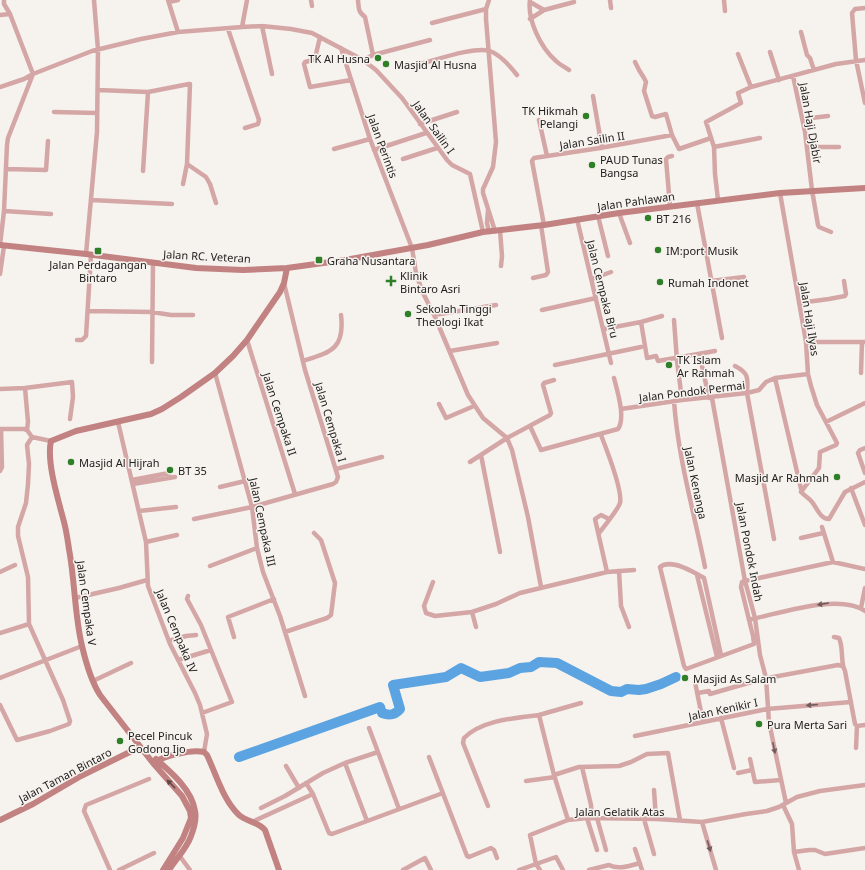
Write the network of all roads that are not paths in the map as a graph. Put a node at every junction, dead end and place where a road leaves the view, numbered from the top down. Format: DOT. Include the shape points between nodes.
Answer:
graph roads {
  1 [pos="4,0"];
  2 [pos="94,0"];
  3 [pos="178,0"];
  4 [pos="247,0"];
  5 [pos="311,0"];
  6 [pos="358,0"];
  7 [pos="489,0"];
  8 [pos="610,0"];
  9 [pos="724,0"];
  10 [pos="168,1"];
  11 [pos="530,1"];
  12 [pos="574,2"];
  13 [pos="312,6"];
  14 [pos="611,8"];
  15 [pos="865,8"];
  16 [pos="486,9"];
  17 [pos="544,10"];
  18 [pos="725,11"];
  19 [pos="10,14"];
  20 [pos="0,15"];
  21 [pos="530,19"];
  22 [pos="432,23"];
  23 [pos="262,26"];
  24 [pos="242,27"];
  25 [pos="228,29"];
  26 [pos="178,32"];
  27 [pos="801,32"];
  28 [pos="320,37"];
  29 [pos="430,40"];
  30 [pos="341,48"];
  31 [pos="98,50"];
  32 [pos="489,50"];
  33 [pos="770,52"];
  34 [pos="374,54"];
  35 [pos="738,54"];
  36 [pos="363,60"];
  37 [pos="856,60"];
  38 [pos="865,60"];
  39 [pos="635,62"];
  40 [pos="420,64"];
  41 [pos="569,70"];
  42 [pos="814,70"];
  43 [pos="33,74"];
  44 [pos="272,74"];
  45 [pos="517,75"];
  46 [pos="793,76"];
  47 [pos="351,80"];
  48 [pos="778,80"];
  49 [pos="0,87"];
  50 [pos="751,87"];
  51 [pos="98,90"];
  52 [pos="148,92"];
  53 [pos="593,96"];
  54 [pos="865,103"];
  55 [pos="54,112"];
  56 [pos="456,112"];
  57 [pos="97,113"];
  58 [pos="828,116"];
  59 [pos="803,119"];
  60 [pos="540,120"];
  61 [pos="420,124"];
  62 [pos="245,128"];
  63 [pos="426,132"];
  64 [pos="672,134"];
  65 [pos="711,138"];
  66 [pos="760,138"];
  67 [pos="370,139"];
  68 [pos="48,141"];
  69 [pos="807,146"];
  70 [pos="714,147"];
  71 [pos="839,147"];
  72 [pos="437,148"];
  73 [pos="602,148"];
  74 [pos="334,150"];
  75 [pos="374,150"];
  76 [pos="547,156"];
  77 [pos="672,156"];
  78 [pos="403,159"];
  79 [pos="187,164"];
  80 [pos="6,169"];
  81 [pos="144,171"];
  82 [pos="183,184"];
  83 [pos="2,187"];
  84 [pos="865,188"];
  85 [pos="812,190"];
  86 [pos="780,193"];
  87 [pos="91,200"];
  88 [pos="718,200"];
  89 [pos="216,203"];
  90 [pos="697,203"];
  91 [pos="172,204"];
  92 [pos="670,206"];
  93 [pos="4,211"];
  94 [pos="619,213"];
  95 [pos="51,214"];
  96 [pos="598,216"];
  97 [pos="577,219"];
  98 [pos="542,225"];
  99 [pos="492,231"];
  100 [pos="831,232"];
  101 [pos="630,243"];
  102 [pos="2,246"];
  103 [pos="412,248"];
  104 [pos="88,254"];
  105 [pos="608,256"];
  106 [pos="153,263"];
  107 [pos="501,266"];
  108 [pos="287,268"];
  109 [pos="611,272"];
  110 [pos="0,274"];
  111 [pos="744,277"];
  112 [pos="533,278"];
  113 [pos="592,279"];
  114 [pos="711,281"];
  115 [pos="844,281"];
  116 [pos="284,283"];
  117 [pos="596,298"];
  118 [pos="799,303"];
  119 [pos="496,305"];
  120 [pos="542,310"];
  121 [pos="88,311"];
  122 [pos="152,312"];
  123 [pos="193,315"];
  124 [pos="342,315"];
  125 [pos="434,315"];
  126 [pos="662,316"];
  127 [pos="674,320"];
  128 [pos="641,322"];
  129 [pos="604,329"];
  130 [pos="722,338"];
  131 [pos="77,340"];
  132 [pos="247,340"];
  133 [pos="806,342"];
  134 [pos="864,342"];
  135 [pos="497,343"];
  136 [pos="641,346"];
  137 [pos="715,351"];
  138 [pos="450,352"];
  139 [pos="609,353"];
  140 [pos="677,358"];
  141 [pos="303,361"];
  142 [pos="152,362"];
  143 [pos="612,363"];
  144 [pos="555,364"];
  145 [pos="702,366"];
  146 [pos="735,366"];
  147 [pos="215,373"];
  148 [pos="861,373"];
  149 [pos="808,374"];
  150 [pos="614,378"];
  151 [pos="776,378"];
  152 [pos="554,380"];
  153 [pos="25,388"];
  154 [pos="0,389"];
  155 [pos="747,393"];
  156 [pos="710,398"];
  157 [pos="682,400"];
  158 [pos="674,401"];
  159 [pos="865,403"];
  160 [pos="439,404"];
  161 [pos="474,406"];
  162 [pos="620,409"];
  163 [pos="70,419"];
  164 [pos="118,422"];
  165 [pos="826,422"];
  166 [pos="530,426"];
  167 [pos="0,429"];
  168 [pos="27,430"];
  169 [pos="601,434"];
  170 [pos="32,437"];
  171 [pos="507,438"];
  172 [pos="51,442"];
  173 [pos="865,448"];
  174 [pos="482,455"];
  175 [pos="382,457"];
  176 [pos="470,462"];
  177 [pos="336,469"];
  178 [pos="0,471"];
  179 [pos="865,473"];
  180 [pos="175,477"];
  181 [pos="245,481"];
  182 [pos="132,482"];
  183 [pos="865,482"];
  184 [pos="220,488"];
  185 [pos="851,488"];
  186 [pos="801,492"];
  187 [pos="295,494"];
  188 [pos="176,507"];
  189 [pos="252,507"];
  190 [pos="139,511"];
  191 [pos="194,519"];
  192 [pos="608,519"];
  193 [pos="865,525"];
  194 [pos="598,533"];
  195 [pos="314,534"];
  196 [pos="177,535"];
  197 [pos="801,538"];
  198 [pos="774,539"];
  199 [pos="146,542"];
  200 [pos="257,548"];
  201 [pos="500,552"];
  202 [pos="833,562"];
  203 [pos="15,565"];
  204 [pos="210,566"];
  205 [pos="705,567"];
  206 [pos="865,569"];
  207 [pos="634,570"];
  208 [pos="619,571"];
  209 [pos="0,572"];
  210 [pos="607,572"];
  211 [pos="147,580"];
  212 [pos="745,581"];
  213 [pos="433,582"];
  214 [pos="541,587"];
  215 [pos="865,588"];
  216 [pos="188,596"];
  217 [pos="75,598"];
  218 [pos="274,599"];
  219 [pos="863,609"];
  220 [pos="472,612"];
  221 [pos="752,619"];
  222 [pos="29,624"];
  223 [pos="629,626"];
  224 [pos="476,628"];
  225 [pos="285,632"];
  226 [pos="0,633"];
  227 [pos="196,635"];
  228 [pos="234,637"];
  229 [pos="834,637"];
  230 [pos="169,641"];
  231 [pos="82,646"];
  232 [pos="211,650"];
  233 [pos="719,656"];
  234 [pos="178,660"];
  235 [pos="46,661"];
  236 [pos="131,662"];
  237 [pos="842,666"];
  238 [pos="0,678"];
  239 [pos="766,678"];
  240 [pos="93,681"];
  241 [pos="695,682"];
  242 [pos="698,693"];
  243 [pos="305,696"];
  244 [pos="851,702"];
  245 [pos="581,703"];
  246 [pos="0,705"];
  247 [pos="767,709"];
  248 [pos="202,713"];
  249 [pos="539,715"];
  250 [pos="721,718"];
  251 [pos="703,722"];
  252 [pos="865,725"];
  253 [pos="857,726"];
  254 [pos="369,728"];
  255 [pos="635,736"];
  256 [pos="856,748"];
  257 [pos="143,749"];
  258 [pos="204,752"];
  259 [pos="378,752"];
  260 [pos="429,756"];
  261 [pos="750,759"];
  262 [pos="155,762"];
  263 [pos="345,763"];
  264 [pos="286,766"];
  265 [pos="582,767"];
  266 [pos="734,768"];
  267 [pos="752,770"];
  268 [pos="738,773"];
  269 [pos="554,776"];
  270 [pos="149,779"];
  271 [pos="781,780"];
  272 [pos="526,781"];
  273 [pos="306,783"];
  274 [pos="865,785"];
  275 [pos="299,788"];
  276 [pos="654,790"];
  277 [pos="443,793"];
  278 [pos="313,794"];
  279 [pos="784,804"];
  280 [pos="488,806"];
  281 [pos="261,808"];
  282 [pos="399,809"];
  283 [pos="592,818"];
  284 [pos="644,819"];
  285 [pos="656,819"];
  286 [pos="0,820"];
  287 [pos="568,820"];
  288 [pos="680,820"];
  289 [pos="367,821"];
  290 [pos="252,822"];
  291 [pos="702,822"];
  292 [pos="865,848"];
  293 [pos="636,849"];
  294 [pos="596,850"];
  295 [pos="606,850"];
  296 [pos="794,852"];
  297 [pos="154,853"];
  298 [pos="654,854"];
  299 [pos="177,855"];
  300 [pos="497,858"];
  301 [pos="640,863"];
  302 [pos="536,864"];
  303 [pos="170,866"];
  304 [pos="110,870"];
  305 [pos="118,870"];
  306 [pos="163,870"];
  307 [pos="190,870"];
  308 [pos="279,870"];
  309 [pos="403,870"];
  310 [pos="431,870"];
  311 [pos="519,870"];
  312 [pos="540,870"];
  313 [pos="563,870"];
  314 [pos="589,870"];
  315 [pos="642,870"];
  316 [pos="716,870"];
  317 [pos="799,870"];
  1 -- 19 [label="street"];
  2 -- 31 [label="street"];
  3 -- 10 [label="street"];
  4 -- 24 [label="street"];
  5 -- 13 [label="street"];
  6 -- 34 [label="street"];
  7 -- 16 [label="street"];
  8 -- 14 [label="street"];
  9 -- 18 [label="street"];
  10 -- 26 [label="street"];
  11 -- 17 [label="street"];
  11 -- 21 [label="street"];
  12 -- 17 [label="street"];
  15 -- 37 [label="street" via="852,12"];
  16 -- 22 [label="street"];
  16 -- 32 [label="street"];
  17 -- 21 [label="street"];
  19 -- 20 [label="street"];
  19 -- 43 [label="street"];
  21 -- 41 [label="street" via="548,52"];
  23 -- 24 [label="street, Jalan Sailin I"];
  23 -- 28 [label="street, Jalan Sailin I" via="291,29"];
  23 -- 44 [label="street"];
  24 -- 25 [label="street, Jalan Sailin I"];
  25 -- 26 [label="street, Jalan Sailin I"];
  25 -- 62 [label="street" via="259,120 258,124"];
  26 -- 31 [label="street, Jalan Sailin I"];
  27 -- 42 [label="street"];
  28 -- 30 [label="street, Jalan Sailin I"];
  28 -- 47 [label="street" via="313,60 304,64 310,87"];
  29 -- 34 [label="street"];
  30 -- 36 [label="street, Jalan Sailin I"];
  30 -- 47 [label="street, Jalan Perintis"];
  31 -- 43 [label="street, Jalan Sailin I"];
  31 -- 51 [label="street"];
  32 -- 40 [label="street" via="470,51"];
  32 -- 45 [label="street" via="506,62"];
  32 -- 99 [label="street" via="496,142 493,167 483,191 493,222"];
  33 -- 48 [label="street"];
  34 -- 36 [label="street"];
  35 -- 50 [label="street"];
  36 -- 61 [label="street, Jalan Sailin I" via="402,98"];
  37 -- 38 [label="street, Jalan Haji Djabir"];
  37 -- 42 [label="street, Jalan Haji Djabir"];
  37 -- 54 [label="street"];
  39 -- 64 [label="street" via="646,83 644,91 652,116 655,118 666,114"];
  42 -- 46 [label="street, Jalan Haji Djabir"];
  43 -- 49 [label="street, Jalan Sailin I"];
  43 -- 80 [label="street" via="8,138"];
  46 -- 48 [label="street"];
  46 -- 59 [label="street, Jalan Haji Djabir"];
  47 -- 67 [label="street, Jalan Perintis"];
  48 -- 50 [label="street"];
  50 -- 65 [label="street" via="738,93 740,104 706,122"];
  51 -- 52 [label="street"];
  51 -- 57 [label="street"];
  52 -- 79 [label="street" via="190,85"];
  52 -- 81 [label="street"];
  53 -- 73 [label="street"];
  55 -- 57 [label="street"];
  56 -- 61 [label="street"];
  57 -- 87 [label="street"];
  58 -- 59 [label="street"];
  59 -- 69 [label="street, Jalan Haji Djabir"];
  60 -- 76 [label="street"];
  61 -- 63 [label="street, Jalan Sailin I"];
  63 -- 72 [label="street, Jalan Sailin I"];
  63 -- 75 [label="street"];
  64 -- 65 [label="street" via="679,149"];
  64 -- 73 [label="street, Jalan Sailin II"];
  65 -- 70 [label="street"];
  66 -- 70 [label="street"];
  67 -- 74 [label="street"];
  67 -- 75 [label="street, Jalan Perintis"];
  68 -- 80 [label="street" via="46,170"];
  69 -- 71 [label="street"];
  69 -- 85 [label="street, Jalan Haji Djabir"];
  70 -- 88 [label="street"];
  72 -- 78 [label="street"];
  72 -- 99 [label="street, Jalan Sailin I" via="452,165 470,174"];
  73 -- 76 [label="street, Jalan Sailin II"];
  75 -- 103 [label="street, Jalan Perintis"];
  76 -- 98 [label="street, Jalan Sailin II" via="532,160"];
  77 -- 92 [label="street" via="666,159"];
  79 -- 82 [label="street"];
  79 -- 89 [label="street" via="206,177"];
  80 -- 83 [label="street"];
  83 -- 93 [label="street"];
  84 -- 85 [label="street, Jalan Pahlawan"];
  85 -- 86 [label="street, Jalan Pahlawan"];
  85 -- 100 [label="street, Jalan Haji Djabir" via="818,226"];
  86 -- 88 [label="street, Jalan Pahlawan"];
  86 -- 118 [label="street, Jalan Haji Ilyas"];
  87 -- 91 [label="street"];
  87 -- 104 [label="street"];
  88 -- 90 [label="street, Jalan Pahlawan"];
  90 -- 92 [label="street, Jalan Pahlawan"];
  90 -- 114 [label="street"];
  92 -- 94 [label="street, Jalan Pahlawan"];
  93 -- 95 [label="street"];
  93 -- 102 [label="street"];
  94 -- 96 [label="street, Jalan Pahlawan"];
  94 -- 101 [label="street"];
  96 -- 97 [label="street, Jalan Pahlawan"];
  96 -- 105 [label="street"];
  97 -- 98 [label="street, Jalan Pahlawan"];
  97 -- 113 [label="street, Jalan Cempaka Biru"];
  98 -- 99 [label="street, Jalan Pahlawan"];
  98 -- 112 [label="street" via="548,272 546,275"];
  99 -- 103 [label="street, Jalan Pahlawan"];
  99 -- 107 [label="street" via="502,256"];
  102 -- 104 [label="street, Jalan RC. Veteran"];
  102 -- 110 [label="street"];
  103 -- 108 [label="street, Jalan RC. Veteran"];
  103 -- 125 [label="street, Jalan Perintis" via="416,273"];
  104 -- 106 [label="street, Jalan RC. Veteran"];
  104 -- 121 [label="street"];
  106 -- 108 [label="street, Jalan RC. Veteran" via="212,269"];
  106 -- 122 [label="street"];
  108 -- 116 [label="street"];
  109 -- 113 [label="street"];
  111 -- 114 [label="street"];
  113 -- 117 [label="street, Jalan Cempaka Biru"];
  114 -- 130 [label="street"];
  115 -- 118 [label="street" via="845,296"];
  116 -- 132 [label="street"];
  116 -- 141 [label="street, Jalan Cempaka I"];
  117 -- 120 [label="street"];
  117 -- 129 [label="street, Jalan Cempaka Biru"];
  118 -- 133 [label="street, Jalan Haji Ilyas"];
  119 -- 125 [label="street"];
  121 -- 122 [label="street"];
  121 -- 131 [label="street" via="86,336 82,340"];
  122 -- 123 [label="street"];
  122 -- 142 [label="street"];
  124 -- 141 [label="street" via="342,332 336,345 327,352"];
  125 -- 138 [label="street, Jalan Perintis"];
  126 -- 128 [label="street"];
  127 -- 140 [label="street"];
  128 -- 129 [label="street"];
  128 -- 140 [label="street" via="647,358 656,356 658,361"];
  129 -- 139 [label="street, Jalan Cempaka Biru"];
  132 -- 147 [label="street"];
  132 -- 187 [label="street, Jalan Cempaka II"];
  133 -- 134 [label="street"];
  133 -- 149 [label="street, Jalan Haji Ilyas"];
  134 -- 148 [label="street"];
  135 -- 138 [label="street"];
  136 -- 139 [label="street"];
  137 -- 140 [label="street"];
  138 -- 161 [label="street, Jalan Perintis"];
  139 -- 143 [label="street, Jalan Cempaka Biru"];
  139 -- 144 [label="street"];
  140 -- 157 [label="street"];
  141 -- 177 [label="street, Jalan Cempaka I"];
  145 -- 156 [label="street, Jalan Pondok Indah"];
  146 -- 155 [label="street" via="745,372"];
  147 -- 164 [label="street" via="162,409"];
  147 -- 181 [label="street, Jalan Cempaka III"];
  149 -- 151 [label="street, Jalan Pondok Permai"];
  149 -- 165 [label="street, Jalan Haji Ilyas" via="814,398"];
  150 -- 162 [label="street"];
  151 -- 155 [label="street, Jalan Pondok Permai" via="766,382 759,390"];
  151 -- 186 [label="street"];
  152 -- 166 [label="street" via="543,385 551,414"];
  153 -- 154 [label="street"];
  153 -- 163 [label="street" via="72,382"];
  153 -- 168 [label="street"];
  155 -- 156 [label="street, Jalan Pondok Permai"];
  155 -- 198 [label="street"];
  156 -- 157 [label="street, Jalan Pondok Permai"];
  156 -- 212 [label="street, Jalan Pondok Indah"];
  157 -- 158 [label="street, Jalan Pondok Permai"];
  158 -- 162 [label="street, Jalan Pondok Permai"];
  158 -- 205 [label="street, Jalan Kenanga" via="684,475"];
  159 -- 165 [label="street"];
  160 -- 161 [label="street" via="446,418"];
  161 -- 171 [label="street, Jalan Perintis" via="483,418"];
  162 -- 169 [label="street" via="619,428"];
  164 -- 172 [label="street" via="76,432"];
  164 -- 182 [label="street, Jalan Cempaka IV"];
  165 -- 186 [label="street, Jalan Haji Ilyas" via="837,443 820,452 819,468"];
  166 -- 169 [label="street" via="541,450"];
  166 -- 171 [label="street"];
  167 -- 168 [label="street"];
  167 -- 178 [label="street"];
  168 -- 170 [label="street"];
  169 -- 192 [label="street" via="620,495 619,504"];
  170 -- 172 [label="street"];
  170 -- 222 [label="street" via="27,445 29,464 26,503 18,527 28,577"];
  171 -- 174 [label="street"];
  171 -- 214 [label="street" via="515,459"];
  172 -- 217 [label="street, Jalan Cempaka V" via="53,477 65,525"];
  173 -- 179 [label="street" via="858,453"];
  174 -- 176 [label="street"];
  174 -- 201 [label="street"];
  175 -- 177 [label="street"];
  177 -- 187 [label="street, Jalan Cempaka I" via="338,477 333,484"];
  180 -- 182 [label="street"];
  181 -- 184 [label="street"];
  181 -- 189 [label="street, Jalan Cempaka III"];
  182 -- 190 [label="street, Jalan Cempaka IV"];
  183 -- 185 [label="street"];
  185 -- 186 [label="street" via="843,495 827,520"];
  185 -- 193 [label="street"];
  187 -- 189 [label="street, Jalan Cempaka I"];
  188 -- 190 [label="street"];
  189 -- 191 [label="street, Jalan Cempaka I"];
  189 -- 200 [label="street, Jalan Cempaka III"];
  190 -- 199 [label="street, Jalan Cempaka IV"];
  192 -- 194 [label="street"];
  192 -- 194 [label="street" via="601,515 595,519"];
  194 -- 210 [label="street"];
  195 -- 225 [label="street" via="321,540 335,583 331,615"];
  196 -- 199 [label="street"];
  197 -- 202 [label="street" via="822,530"];
  199 -- 211 [label="street, Jalan Cempaka IV"];
  200 -- 204 [label="street"];
  200 -- 218 [label="street, Jalan Cempaka III"];
  202 -- 206 [label="street"];
  202 -- 212 [label="street"];
  203 -- 209 [label="street"];
  207 -- 208 [label="street"];
  208 -- 210 [label="street"];
  208 -- 223 [label="street" via="622,606"];
  210 -- 214 [label="street"];
  211 -- 217 [label="street"];
  211 -- 230 [label="street, Jalan Cempaka IV"];
  212 -- 221 [label="street, Jalan Pondok Indah" via="741,587"];
  213 -- 220 [label="street" via="424,606 426,613 436,616"];
  214 -- 220 [label="street"];
  215 -- 219 [label="street"];
  216 -- 232 [label="street" via="187,599"];
  217 -- 231 [label="street, Jalan Cempaka V"];
  218 -- 225 [label="street, Jalan Cempaka III"];
  218 -- 228 [label="street" via="228,617"];
  219 -- 221 [label="street, one-way" via="831,603"];
  220 -- 224 [label="street"];
  221 -- 233 [label="street" via="752,645"];
  221 -- 239 [label="street, Jalan Pondok Indah"];
  222 -- 226 [label="street"];
  222 -- 235 [label="street"];
  225 -- 243 [label="street, Jalan Cempaka III"];
  227 -- 230 [label="street"];
  229 -- 237 [label="street" via="839,638 841,642"];
  230 -- 234 [label="street, Jalan Cempaka IV"];
  231 -- 235 [label="street"];
  231 -- 240 [label="street, Jalan Cempaka V"];
  232 -- 234 [label="street"];
  232 -- 248 [label="street" via="232,702"];
  233 -- 233 [label="street" via="685,668 660,568 662,565 674,564 687,568 697,575"];
  234 -- 248 [label="street, Jalan Cempaka IV"];
  235 -- 238 [label="street"];
  235 -- 246 [label="street" via="70,719 69,724 18,740"];
  236 -- 240 [label="street"];
  237 -- 239 [label="street"];
  237 -- 244 [label="street"];
  239 -- 242 [label="street" via="711,694 709,691"];
  239 -- 247 [label="street, Jalan Pondok Indah"];
  240 -- 257 [label="street, Jalan Cempaka V" via="100,695"];
  241 -- 242 [label="street"];
  242 -- 251 [label="street"];
  244 -- 247 [label="street, one-way"];
  244 -- 253 [label="street"];
  245 -- 249 [label="street"];
  247 -- 250 [label="street, Jalan Kenikir I"];
  247 -- 271 [label="street, Jalan Kenikir I, one-way"];
  248 -- 258 [label="street, Jalan Cempaka IV" via="206,734"];
  249 -- 269 [label="street"];
  249 -- 280 [label="street" via="494,723 477,729 464,738 463,744"];
  250 -- 251 [label="street, Jalan Kenikir I"];
  250 -- 266 [label="street"];
  251 -- 255 [label="street, Jalan Kenikir I"];
  252 -- 253 [label="street"];
  253 -- 256 [label="street"];
  254 -- 259 [label="street"];
  257 -- 262 [label="street, Jalan Cempaka V"];
  257 -- 286 [label="street, Jalan Taman Bintaro" via="81,776"];
  258 -- 262 [label="street" via="179,754"];
  258 -- 290 [label="street" via="237,813"];
  259 -- 263 [label="street"];
  259 -- 282 [label="street"];
  260 -- 277 [label="street"];
  261 -- 267 [label="street"];
  262 -- 299 [label="street, Jalan Cempaka V" via="182,796 190,812 191,818"];
  263 -- 273 [label="street"];
  263 -- 289 [label="street"];
  264 -- 275 [label="street"];
  265 -- 269 [label="street"];
  265 -- 283 [label="street"];
  265 -- 288 [label="street" via="619,766 647,754 668,753"];
  267 -- 268 [label="street"];
  267 -- 271 [label="street" via="755,782"];
  269 -- 272 [label="street"];
  269 -- 287 [label="street"];
  270 -- 304 [label="street" via="84,808"];
  271 -- 279 [label="street, Jalan Kenikir I"];
  273 -- 275 [label="street"];
  273 -- 278 [label="street"];
  274 -- 279 [label="street, Jalan Gelatik Atas" via="820,791 797,797"];
  275 -- 281 [label="street"];
  276 -- 285 [label="street"];
  277 -- 282 [label="street"];
  277 -- 300 [label="street" via="467,856 491,848"];
  278 -- 289 [label="street" via="330,834"];
  278 -- 290 [label="street"];
  279 -- 291 [label="street, Jalan Gelatik Atas" via="767,811"];
  279 -- 296 [label="street, Jalan Kenikir I" via="792,824"];
  282 -- 289 [label="street"];
  283 -- 284 [label="street, Jalan Gelatik Atas"];
  283 -- 287 [label="street, Jalan Gelatik Atas"];
  283 -- 294 [label="street"];
  283 -- 295 [label="street"];
  284 -- 285 [label="street, Jalan Gelatik Atas"];
  284 -- 298 [label="street"];
  285 -- 288 [label="street, Jalan Gelatik Atas"];
  287 -- 302 [label="street, Jalan Gelatik Atas" via="530,835"];
  288 -- 291 [label="street, Jalan Gelatik Atas"];
  290 -- 308 [label="street" via="265,830"];
  291 -- 316 [label="street, one-way"];
  292 -- 296 [label="street" via="825,854 815,850"];
  293 -- 301 [label="street"];
  296 -- 317 [label="street, Jalan Kenikir I"];
  297 -- 305 [label="street"];
  299 -- 303 [label="street, Jalan Cempaka V"];
  299 -- 307 [label="street"];
  301 -- 314 [label="street" via="622,868 609,865"];
  301 -- 315 [label="street"];
  302 -- 311 [label="street"];
  302 -- 312 [label="street, Jalan Gelatik Atas"];
  302 -- 313 [label="street" via="556,857"];
  303 -- 306 [label="street, Jalan Cempaka V"];
  309 -- 310 [label="street" via="425,858"];
}
